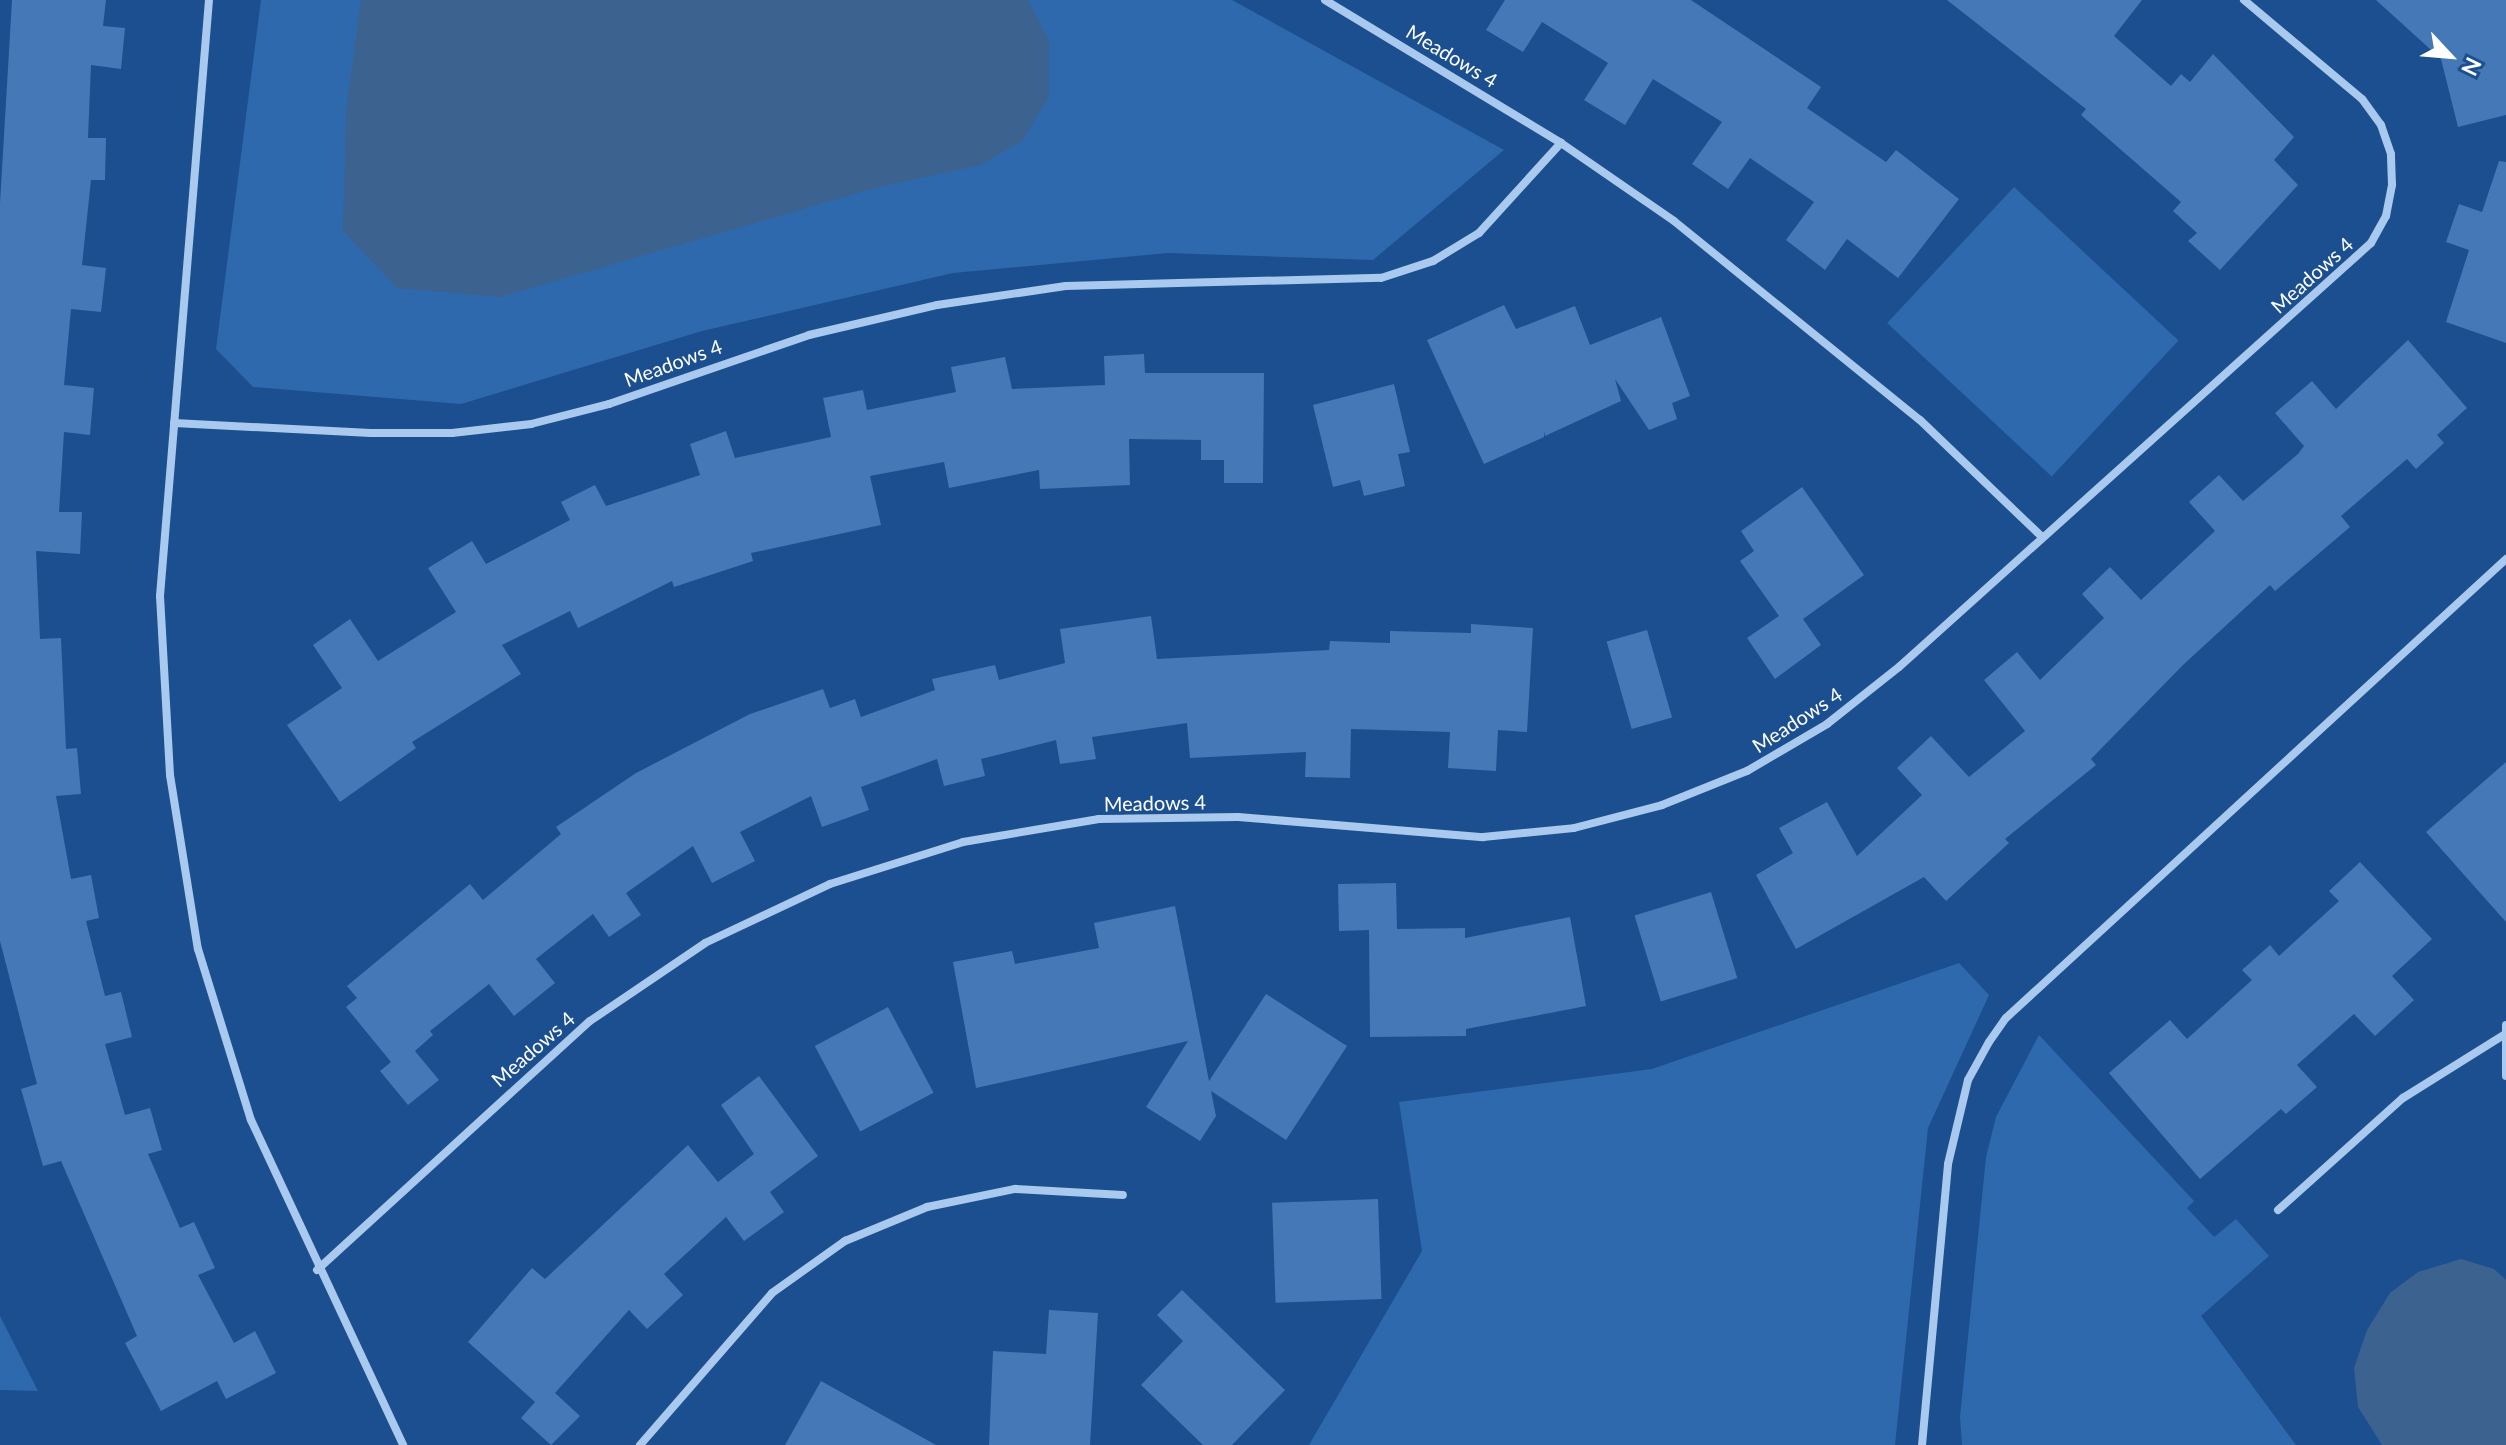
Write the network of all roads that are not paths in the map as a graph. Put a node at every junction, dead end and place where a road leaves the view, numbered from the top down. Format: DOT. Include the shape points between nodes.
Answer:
graph roads {
  1 [pos="209,0"];
  2 [pos="1325,0"];
  3 [pos="2244,0"];
  4 [pos="1561,143"];
  5 [pos="174,423"];
  6 [pos="2042,537"];
  7 [pos="2506,559"];
  8 [pos="2505,1030"];
  9 [pos="2506,1076"];
  10 [pos="1123,1195"];
  11 [pos="2278,1210"];
  12 [pos="317,1270"];
  13 [pos="403,1445"];
  14 [pos="640,1445"];
  15 [pos="1922,1445"];
  1 -- 5 [label="street"];
  2 -- 4 [label="street, Meadows 4"];
  3 -- 6 [label="street, Meadows 4" via="2362,99 2381,125 2391,154 2386,216 2371,243 2349,264"];
  4 -- 5 [label="street, Meadows 4" via="1479,233 1433,261 1381,278 1066,286 937,305 809,335 609,404 531,424 411,433"];
  4 -- 6 [label="street, Meadows 4" via="1800,318 1920,420"];
  5 -- 12 [label="street" via="160,596 170,775 198,949 251,1120"];
  6 -- 12 [label="street, Meadows 4" via="1899,667 1827,724 1747,771 1662,805 1574,828 1483,837 1238,817 1099,819 963,842 830,884 705,943 590,1021"];
  7 -- 15 [label="street" via="2006,1018 1989,1042 1968,1080 1948,1164"];
  8 -- 9 [label="street"];
  8 -- 11 [label="street" via="2403,1098"];
  10 -- 14 [label="street" via="1015,1189 927,1207 845,1241 772,1293"];
  12 -- 13 [label="street"];
}
